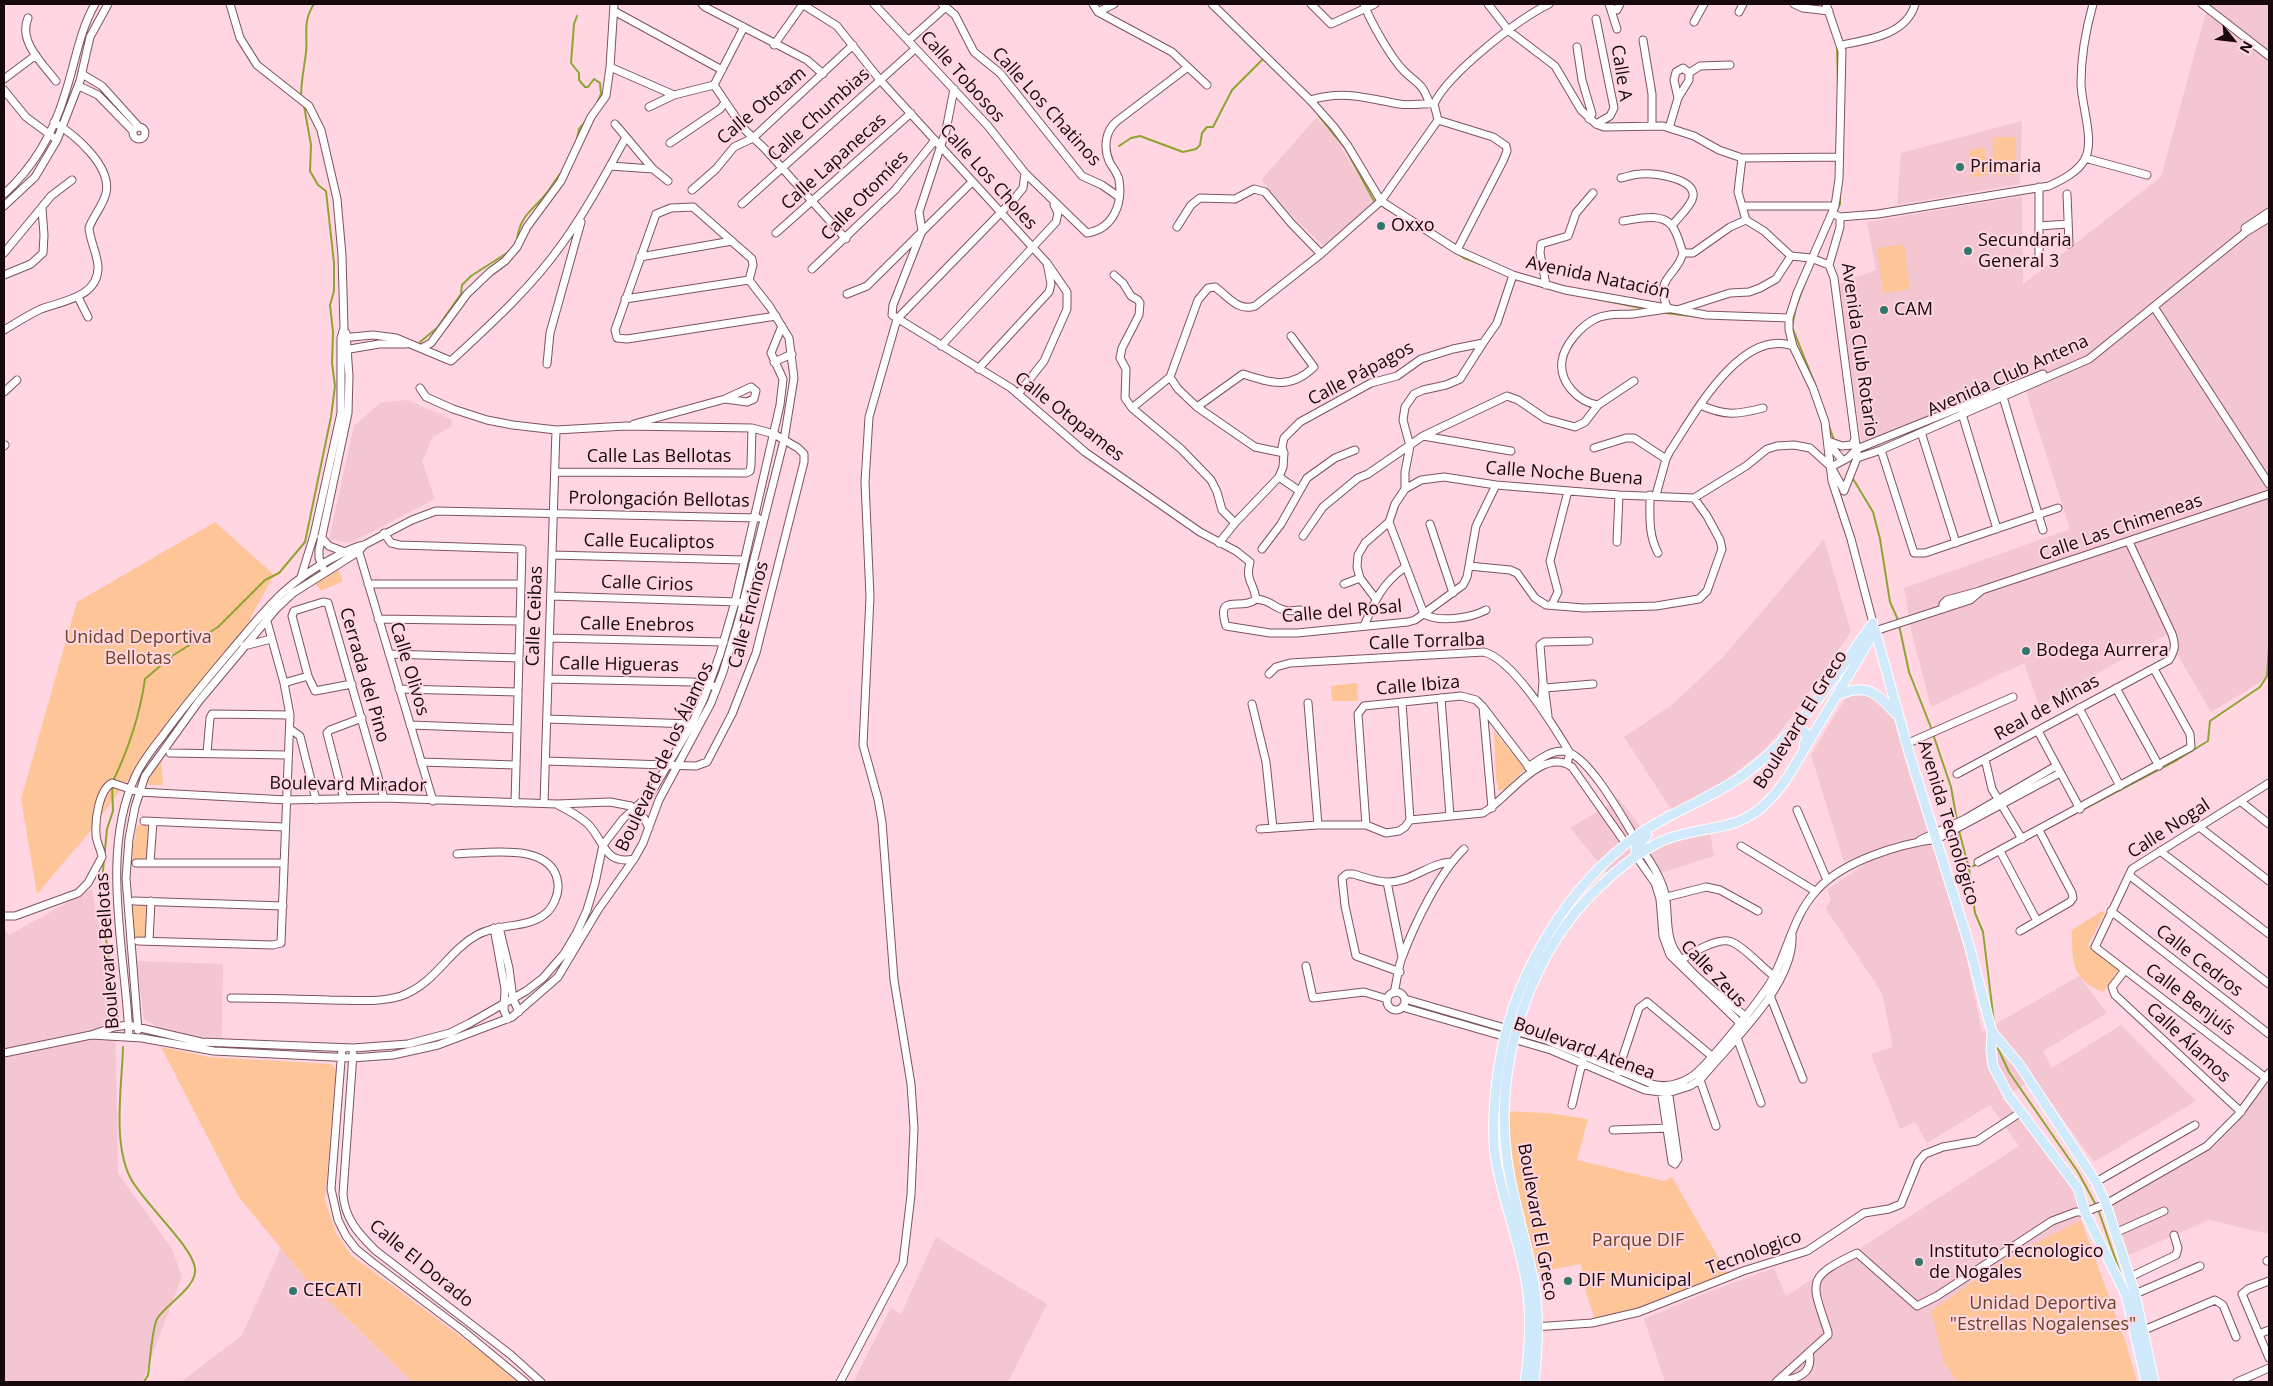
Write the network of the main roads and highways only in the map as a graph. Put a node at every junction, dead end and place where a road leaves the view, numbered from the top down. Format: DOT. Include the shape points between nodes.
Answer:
graph roads {
  1 [pos="1874,627"];
  2 [pos="1825,690"];
  3 [pos="1838,696"];
  4 [pos="1899,717"];
  5 [pos="1794,729"];
  6 [pos="1797,762"];
  7 [pos="1673,815"];
  8 [pos="1638,852"];
  9 [pos="1609,860"];
  10 [pos="1992,1032"];
  11 [pos="2008,1050"];
  12 [pos="1993,1066"];
  13 [pos="1534,1327"];
  14 [pos="1525,1382"];
  15 [pos="1534,1382"];
  16 [pos="2146,1382"];
  17 [pos="2154,1382"];
  1 -- 2 [label="main road, Boulevard El Greco"];
  1 -- 3 [label="main road, Boulevard El Greco"];
  1 -- 4 [label="main road, Avenida Tecnológico"];
  2 -- 3 [label="main road"];
  2 -- 5 [label="main road, Boulevard El Greco"];
  3 -- 4 [label="main road" via="1859,688 1874,692"];
  3 -- 6 [label="main road, Boulevard El Greco"];
  4 -- 10 [label="main road, Avenida Tecnológico" via="1958,906"];
  5 -- 6 [label="main road" via="1802,730 1807,736"];
  5 -- 7 [label="main road, Boulevard El Greco" via="1746,773"];
  6 -- 8 [label="main road, Boulevard El Greco" via="1777,794 1751,816 1728,825 1685,833"];
  7 -- 8 [label="main road" via="1643,838"];
  7 -- 9 [label="main road, Boulevard El Greco" via="1626,844"];
  8 -- 9 [label="main road"];
  8 -- 13 [label="main road, Boulevard El Greco" via="1573,916 1541,968 1516,1034 1506,1091 1507,1159 1532,1274"];
  9 -- 13 [label="main road, Boulevard El Greco" via="1571,900 1557,920 1537,954 1505,1032 1493,1116 1496,1159 1526,1280"];
  10 -- 11 [label="main road, Avenida Tecnológico"];
  10 -- 12 [label="main road, Avenida Tecnológico" via="1990,1050"];
  11 -- 12 [label="main road" via="1999,1052"];
  11 -- 17 [label="main road, Avenida Tecnológico" via="2096,1182 2135,1294"];
  12 -- 16 [label="main road, Avenida Tecnológico" via="2009,1096 2074,1182 2126,1296"];
  13 -- 14 [label="main road, Boulevard El Greco"];
  13 -- 15 [label="main road, Boulevard El Greco"];
}
